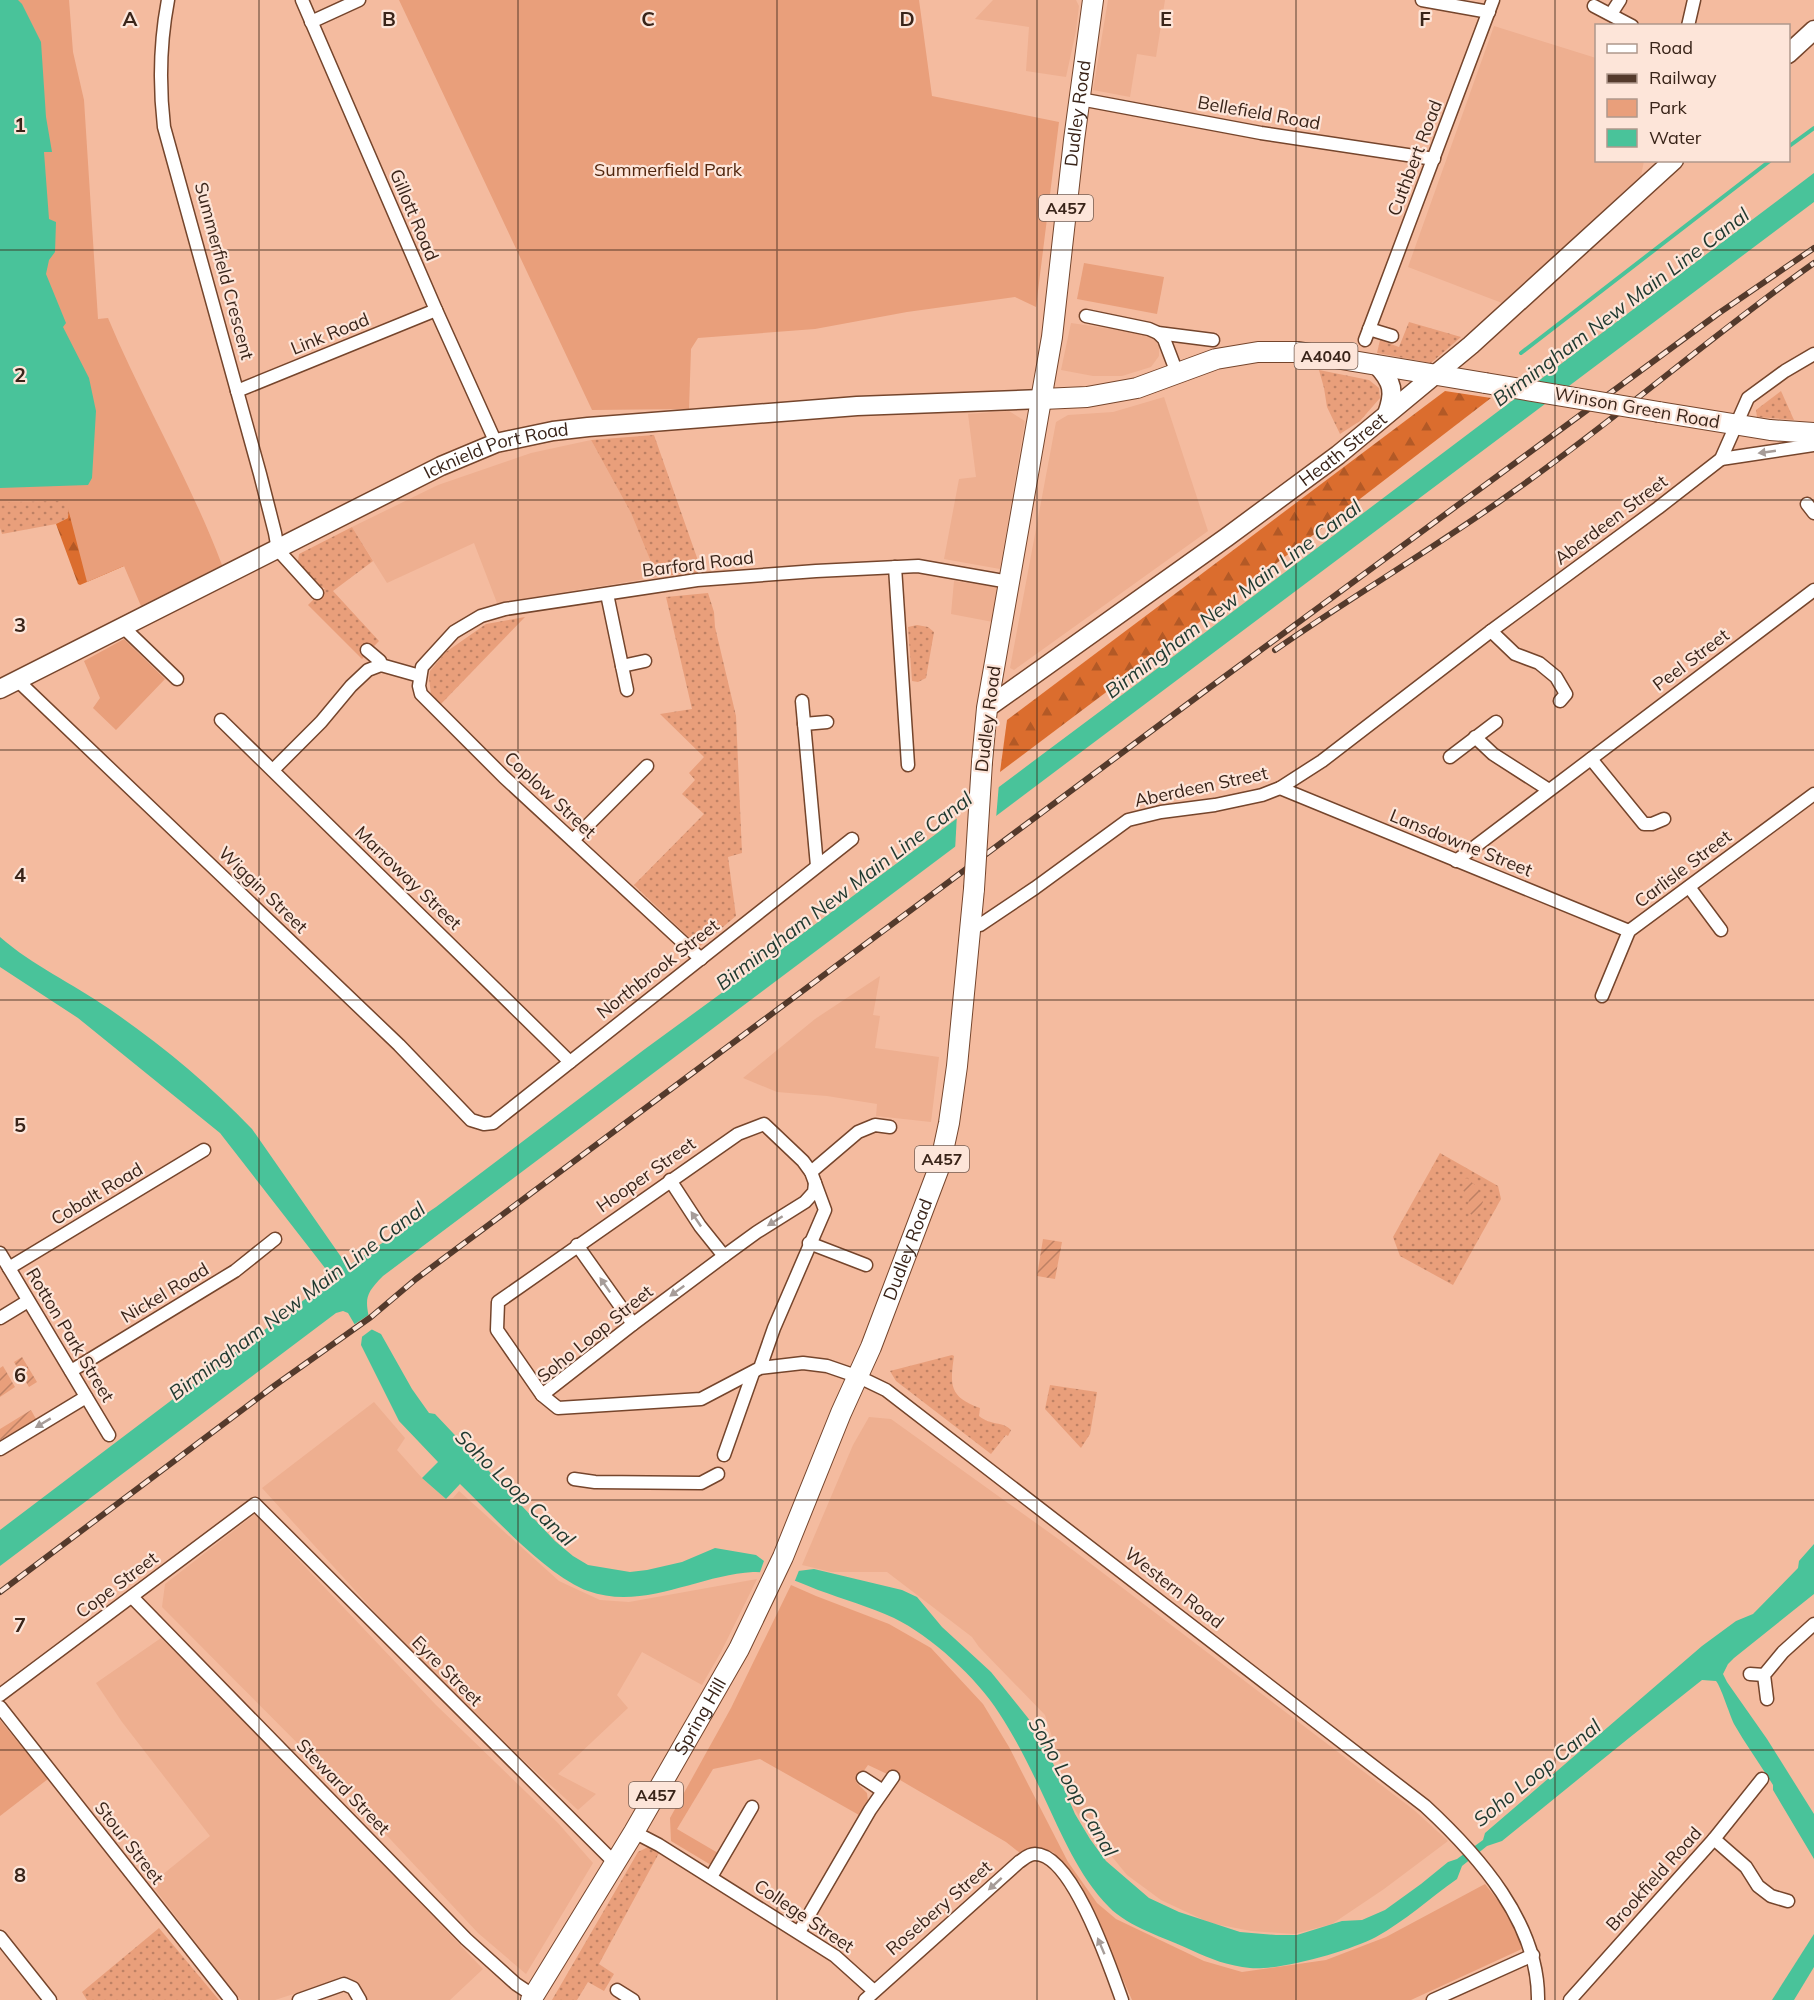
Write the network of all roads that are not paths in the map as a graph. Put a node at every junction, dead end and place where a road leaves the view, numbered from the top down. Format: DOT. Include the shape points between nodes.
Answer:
graph roads {
  1 [pos="168,0"];
  2 [pos="302,0"];
  3 [pos="359,0"];
  4 [pos="1422,0"];
  5 [pos="1620,0"];
  6 [pos="1694,0"];
  7 [pos="1088,6"];
  8 [pos="1491,6"];
  9 [pos="1594,6"];
  10 [pos="1611,14"];
  11 [pos="311,22"];
  12 [pos="1628,24"];
  13 [pos="1688,24"];
  14 [pos="1814,30"];
  15 [pos="1790,52"];
  16 [pos="1080,99"];
  17 [pos="1434,159"];
  18 [pos="1658,167"];
  19 [pos="436,310"];
  20 [pos="1086,316"];
  21 [pos="1158,333"];
  22 [pos="1392,336"];
  23 [pos="1213,340"];
  24 [pos="1814,354"];
  25 [pos="1377,365"];
  26 [pos="1177,373"];
  27 [pos="1435,374"];
  28 [pos="237,391"];
  29 [pos="1042,399"];
  30 [pos="1387,414"];
  31 [pos="1737,425"];
  32 [pos="1814,433"];
  33 [pos="496,443"];
  34 [pos="1814,445"];
  35 [pos="1721,459"];
  36 [pos="278,550"];
  37 [pos="895,567"];
  38 [pos="1009,582"];
  39 [pos="1814,590"];
  40 [pos="316,593"];
  41 [pos="607,594"];
  42 [pos="122,626"];
  43 [pos="1491,631"];
  44 [pos="368,650"];
  45 [pos="645,661"];
  46 [pos="381,665"];
  47 [pos="622,666"];
  48 [pos="420,676"];
  49 [pos="177,679"];
  50 [pos="17,680"];
  51 [pos="0,688"];
  52 [pos="627,690"];
  53 [pos="802,701"];
  54 [pos="1560,701"];
  55 [pos="987,708"];
  56 [pos="221,720"];
  57 [pos="827,722"];
  58 [pos="1496,722"];
  59 [pos="804,724"];
  60 [pos="1474,737"];
  61 [pos="1450,756"];
  62 [pos="1591,759"];
  63 [pos="908,765"];
  64 [pos="647,766"];
  65 [pos="273,770"];
  66 [pos="1280,788"];
  67 [pos="1549,790"];
  68 [pos="1814,794"];
  69 [pos="1664,819"];
  70 [pos="852,839"];
  71 [pos="573,840"];
  72 [pos="1456,861"];
  73 [pos="817,866"];
  74 [pos="1689,887"];
  75 [pos="971,927"];
  76 [pos="1721,930"];
  77 [pos="1629,931"];
  78 [pos="701,958"];
  79 [pos="1602,996"];
  80 [pos="570,1062"];
  81 [pos="484,1124"];
  82 [pos="890,1127"];
  83 [pos="204,1150"];
  84 [pos="813,1177"];
  85 [pos="670,1180"];
  86 [pos="275,1239"];
  87 [pos="809,1243"];
  88 [pos="577,1245"];
  89 [pos="724,1256"];
  90 [pos="3,1260"];
  91 [pos="866,1265"];
  92 [pos="28,1301"];
  93 [pos="0,1318"];
  94 [pos="633,1324"];
  95 [pos="71,1371"];
  96 [pos="757,1371"];
  97 [pos="859,1377"];
  98 [pos="542,1395"];
  99 [pos="86,1397"];
  100 [pos="109,1435"];
  101 [pos="0,1449"];
  102 [pos="724,1455"];
  103 [pos="718,1474"];
  104 [pos="574,1479"];
  105 [pos="255,1504"];
  106 [pos="771,1584"];
  107 [pos="132,1597"];
  108 [pos="1814,1624"];
  109 [pos="1750,1674"];
  110 [pos="1764,1675"];
  111 [pos="0,1695"];
  112 [pos="1767,1699"];
  113 [pos="0,1707"];
  114 [pos="893,1777"];
  115 [pos="863,1778"];
  116 [pos="1762,1779"];
  117 [pos="883,1791"];
  118 [pos="752,1807"];
  119 [pos="634,1832"];
  120 [pos="1714,1839"];
  121 [pos="615,1863"];
  122 [pos="711,1877"];
  123 [pos="1788,1901"];
  124 [pos="799,1932"];
  125 [pos="0,1937"];
  126 [pos="1533,1955"];
  127 [pos="617,1990"];
  128 [pos="869,1996"];
  129 [pos="532,1998"];
  130 [pos="50,2000"];
  131 [pos="231,2000"];
  132 [pos="299,2000"];
  133 [pos="360,2000"];
  134 [pos="633,2000"];
  135 [pos="1122,2000"];
  136 [pos="1433,2000"];
  137 [pos="1538,2000"];
  138 [pos="1570,2000"];
  1 -- 28 [label="street, Summerfield Crescent" via="161,61 165,127"];
  2 -- 11 [label="street, Gillott Road"];
  3 -- 11 [label="street"];
  4 -- 8 [label="street"];
  5 -- 10 [label="street"];
  6 -- 13 [label="street"];
  7 -- 16 [label="main road, Dudley Road / A457"];
  8 -- 17 [label="street, Cuthbert Road"];
  9 -- 10 [label="street"];
  10 -- 12 [label="street"];
  11 -- 19 [label="street, Gillott Road"];
  14 -- 15 [label="main road"];
  16 -- 17 [label="street, Bellefield Road" via="1261,133"];
  16 -- 29 [label="main road, Dudley Road / A457"];
  17 -- 22 [label="street, Cuthbert Road" via="1367,334"];
  18 -- 27 [label="main road, Heath Street" via="1533,291"];
  19 -- 28 [label="street, Link Road"];
  19 -- 33 [label="street, Gillott Road"];
  20 -- 21 [label="street"];
  21 -- 23 [label="street"];
  21 -- 26 [label="street"];
  24 -- 31 [label="street, Aberdeen Street" via="1748,398"];
  25 -- 26 [label="main road, Winson Green Road / A4040" via="1299,352 1258,352 1216,359"];
  25 -- 27 [label="main road, Winson Green Road / A4040"];
  25 -- 30 [label="main road" via="1391,386"];
  26 -- 29 [label="main road, Winson Green Road / A4040" via="1137,388 1087,397"];
  27 -- 30 [label="main road, Heath Street"];
  27 -- 31 [label="main road, Winson Green Road / A4040, bridge"];
  28 -- 36 [label="street, Summerfield Crescent"];
  29 -- 33 [label="main road, Icknield Port Road" via="856,406 644,422 553,431"];
  29 -- 38 [label="main road, Dudley Road / A457"];
  30 -- 55 [label="main road, Heath Street" via="1227,537"];
  31 -- 32 [label="main road, Winson Green Road / A4040"];
  31 -- 35 [label="street, Aberdeen Street"];
  33 -- 36 [label="main road, Icknield Port Road" via="441,466"];
  34 -- 35 [label="street, one-way"];
  35 -- 43 [label="street, Aberdeen Street"];
  36 -- 40 [label="street"];
  36 -- 42 [label="main road, Icknield Port Road"];
  37 -- 38 [label="street, Barford Road" via="918,566"];
  37 -- 41 [label="street, Barford Road" via="697,580"];
  37 -- 63 [label="street"];
  38 -- 55 [label="main road, Dudley Road / A457"];
  39 -- 62 [label="street, Peel Street"];
  41 -- 47 [label="street"];
  41 -- 48 [label="street, Barford Road" via="482,616 454,632 422,667"];
  42 -- 49 [label="street"];
  42 -- 50 [label="main road, Icknield Port Road"];
  43 -- 54 [label="street" via="1515,654 1539,663 1556,677 1566,694"];
  43 -- 66 [label="street, Aberdeen Street" via="1322,761"];
  44 -- 46 [label="street"];
  45 -- 47 [label="street"];
  46 -- 48 [label="street"];
  46 -- 65 [label="street" via="368,670"];
  47 -- 52 [label="street"];
  48 -- 71 [label="street, Coplow Street" via="421,694"];
  50 -- 51 [label="main road, Icknield Port Road"];
  50 -- 81 [label="street, Wiggin Street" via="399,1045 471,1120"];
  53 -- 59 [label="street"];
  55 -- 75 [label="main road, Dudley Road / A457, bridge"];
  56 -- 65 [label="street, Marroway Street"];
  57 -- 59 [label="street"];
  58 -- 60 [label="street"];
  59 -- 73 [label="street"];
  60 -- 61 [label="street"];
  60 -- 67 [label="street"];
  62 -- 67 [label="street, Peel Street"];
  62 -- 69 [label="street" via="1644,824"];
  64 -- 71 [label="street"];
  65 -- 80 [label="street, Marroway Street"];
  66 -- 72 [label="street, Lansdowne Street"];
  66 -- 75 [label="street, Aberdeen Street" via="1224,803 1128,820 1035,888"];
  67 -- 72 [label="street, Peel Street"];
  68 -- 74 [label="street, Carlisle Street"];
  70 -- 73 [label="street, Northbrook Street"];
  71 -- 78 [label="street, Coplow Street"];
  72 -- 77 [label="street, Lansdowne Street"];
  73 -- 78 [label="street, Northbrook Street"];
  74 -- 76 [label="street"];
  74 -- 77 [label="street, Carlisle Street"];
  75 -- 97 [label="main road, Dudley Road / A457" via="957,1066 940,1165"];
  77 -- 79 [label="street, Carlisle Street"];
  78 -- 80 [label="street, Northbrook Street"];
  80 -- 81 [label="street, Northbrook Street" via="493,1123"];
  82 -- 84 [label="street" via="875,1125 858,1132"];
  83 -- 90 [label="street, Cobalt Road"];
  84 -- 85 [label="street, Hooper Street" via="803,1161 764,1124 738,1134"];
  84 -- 87 [label="street, Hooper Street" via="825,1210"];
  84 -- 89 [label="street, Soho Loop Street, one-way" via="814,1192 805,1202"];
  85 -- 88 [label="street, Hooper Street"];
  89 -- 85 [label="street, one-way"];
  86 -- 95 [label="street, Nickel Road" via="235,1271"];
  87 -- 91 [label="street"];
  87 -- 96 [label="street, Hooper Street"];
  94 -- 88 [label="street, one-way"];
  88 -- 98 [label="street, Hooper Street" via="498,1302 497,1330"];
  89 -- 94 [label="street, Soho Loop Street, one-way"];
  90 -- 92 [label="street, Rotton Park Street"];
  92 -- 93 [label="street"];
  92 -- 95 [label="street, Rotton Park Street"];
  94 -- 98 [label="street, Soho Loop Street"];
  95 -- 99 [label="street, Rotton Park Street"];
  96 -- 97 [label="street, Soho Loop Street" via="802,1363 827,1366"];
  96 -- 98 [label="street, Soho Loop Street" via="701,1399 558,1408"];
  96 -- 102 [label="street, Hooper Street"];
  97 -- 106 [label="main road, Dudley Road / A457"];
  97 -- 126 [label="street, Western Road" via="886,1390 1425,1806 1460,1838 1492,1879 1509,1904"];
  99 -- 100 [label="street, Rotton Park Street"];
  99 -- 101 [label="street, one-way"];
  103 -- 104 [label="street" via="701,1483"];
  105 -- 107 [label="street, Cope Street"];
  105 -- 121 [label="street, Eyre Street"];
  106 -- 119 [label="main road, Spring Hill / A457" via="739,1649"];
  107 -- 111 [label="street, Cope Street"];
  107 -- 129 [label="street, Steward Street" via="466,1939"];
  108 -- 110 [label="street"];
  109 -- 110 [label="street"];
  110 -- 112 [label="street"];
  113 -- 131 [label="street, Stour Street"];
  114 -- 117 [label="street"];
  115 -- 117 [label="street"];
  116 -- 120 [label="street, Brookfield Road"];
  117 -- 124 [label="street"];
  118 -- 122 [label="street"];
  119 -- 121 [label="main road, Spring Hill / A457"];
  119 -- 122 [label="street, College Street"];
  120 -- 123 [label="street" via="1746,1868 1755,1890"];
  120 -- 138 [label="street, Brookfield Road"];
  121 -- 129 [label="main road, Spring Hill / A457"];
  122 -- 124 [label="street, College Street"];
  124 -- 128 [label="street, College Street" via="835,1956"];
  125 -- 130 [label="street"];
  126 -- 136 [label="street"];
  126 -- 137 [label="street, Western Road"];
  127 -- 134 [label="street"];
  135 -- 128 [label="street, Rosebery Street, one-way" via="1080,1897 1059,1868 1036,1854 1028,1855"];
  132 -- 133 [label="street" via="344,1984 353,1988"];
}
